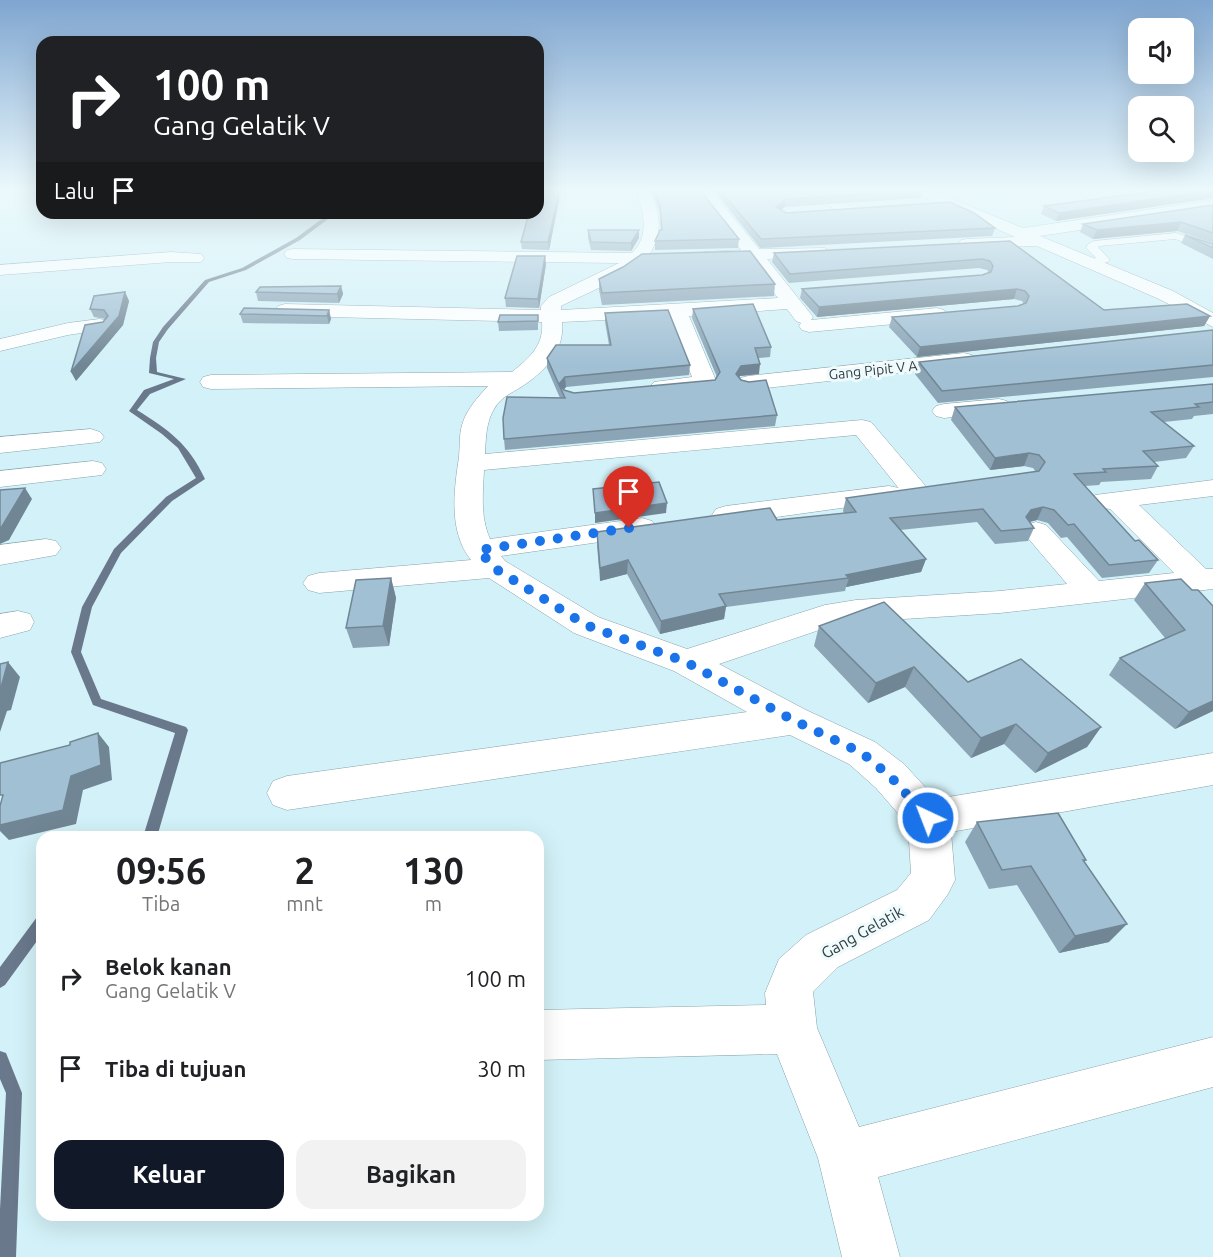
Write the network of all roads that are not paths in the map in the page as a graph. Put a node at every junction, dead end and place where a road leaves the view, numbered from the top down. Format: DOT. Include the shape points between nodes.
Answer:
graph roads {
  1 [pos="651,248"];
  2 [pos="748,248"];
  3 [pos="1056,248"];
  4 [pos="1092,248"];
  5 [pos="838,251"];
  6 [pos="293,254"];
  7 [pos="754,255"];
  8 [pos="697,256"];
  9 [pos="195,258"];
  10 [pos="650,258"];
  11 [pos="1091,263"];
  12 [pos="0,270"];
  13 [pos="794,294"];
  14 [pos="271,310"];
  15 [pos="677,311"];
  16 [pos="957,313"];
  17 [pos="552,316"];
  18 [pos="100,325"];
  19 [pos="809,326"];
  20 [pos="1209,330"];
  21 [pos="0,345"];
  22 [pos="825,345"];
  23 [pos="987,358"];
  24 [pos="518,379"];
  25 [pos="211,382"];
  26 [pos="748,383"];
  27 [pos="643,389"];
  28 [pos="1026,404"];
  29 [pos="944,411"];
  30 [pos="91,437"];
  31 [pos="0,445"];
  32 [pos="470,463"];
  33 [pos="93,469"];
  34 [pos="0,478"];
  35 [pos="1213,488"];
  36 [pos="705,518"];
  37 [pos="671,522"];
  38 [pos="1036,531"];
  39 [pos="46,548"];
  40 [pos="0,555"];
  41 [pos="487,559"];
  42 [pos="1206,580"];
  43 [pos="319,583"];
  44 [pos="1092,593"];
  45 [pos="686,662"];
  46 [pos="793,720"];
  47 [pos="1213,769"];
  48 [pos="286,793"];
  49 [pos="928,818"];
  50 [pos="792,1029"];
  51 [pos="544,1035"];
  52 [pos="1213,1062"];
  53 [pos="845,1158"];
  54 [pos="871,1257"];
  1 -- 10 [label="street"];
  2 -- 7 [label="street"];
  3 -- 11 [label="street"];
  4 -- 11 [label="lane" via="1104,260"];
  5 -- 7 [label="street"];
  6 -- 10 [label="street"];
  7 -- 8 [label="street"];
  7 -- 13 [label="street"];
  9 -- 12 [label="street"];
  10 -- 17 [label="street" via="558,300 551,306"];
  11 -- 20 [label="street" via="1166,295"];
  13 -- 15 [label="street"];
  13 -- 19 [label="street"];
  14 -- 17 [label="street"];
  15 -- 17 [label="street"];
  15 -- 27 [label="street" via="706,383"];
  16 -- 19 [label="street"];
  17 -- 24 [label="street" via="549,346"];
  18 -- 21 [label="street"];
  19 -- 22 [label="street"];
  23 -- 26 [label="street, Gang Pipit V A"];
  24 -- 25 [label="street"];
  24 -- 32 [label="street" via="496,391 484,405 474,425"];
  28 -- 29 [label="street"];
  30 -- 31 [label="street"];
  32 -- 36 [label="street" via="859,423 926,489"];
  32 -- 41 [label="street" via="469,522"];
  33 -- 34 [label="street"];
  35 -- 42 [label="street" via="1111,500"];
  37 -- 41 [label="street"];
  38 -- 44 [label="street"];
  39 -- 40 [label="street"];
  41 -- 43 [label="street"];
  41 -- 45 [label="street" via="586,625"];
  42 -- 44 [label="street"];
  44 -- 45 [label="street" via="825,616"];
  45 -- 46 [label="street"];
  46 -- 48 [label="street"];
  46 -- 49 [label="street" via="862,753 890,776"];
  47 -- 49 [label="street"];
  49 -- 50 [label="street, Gang Gelatik" via="933,880 913,905 822,951 796,976 789,993"];
  50 -- 51 [label="street"];
  50 -- 53 [label="street, Gang Gelatik"];
  52 -- 53 [label="street"];
  53 -- 54 [label="street, Gang Gelatik"];
}
